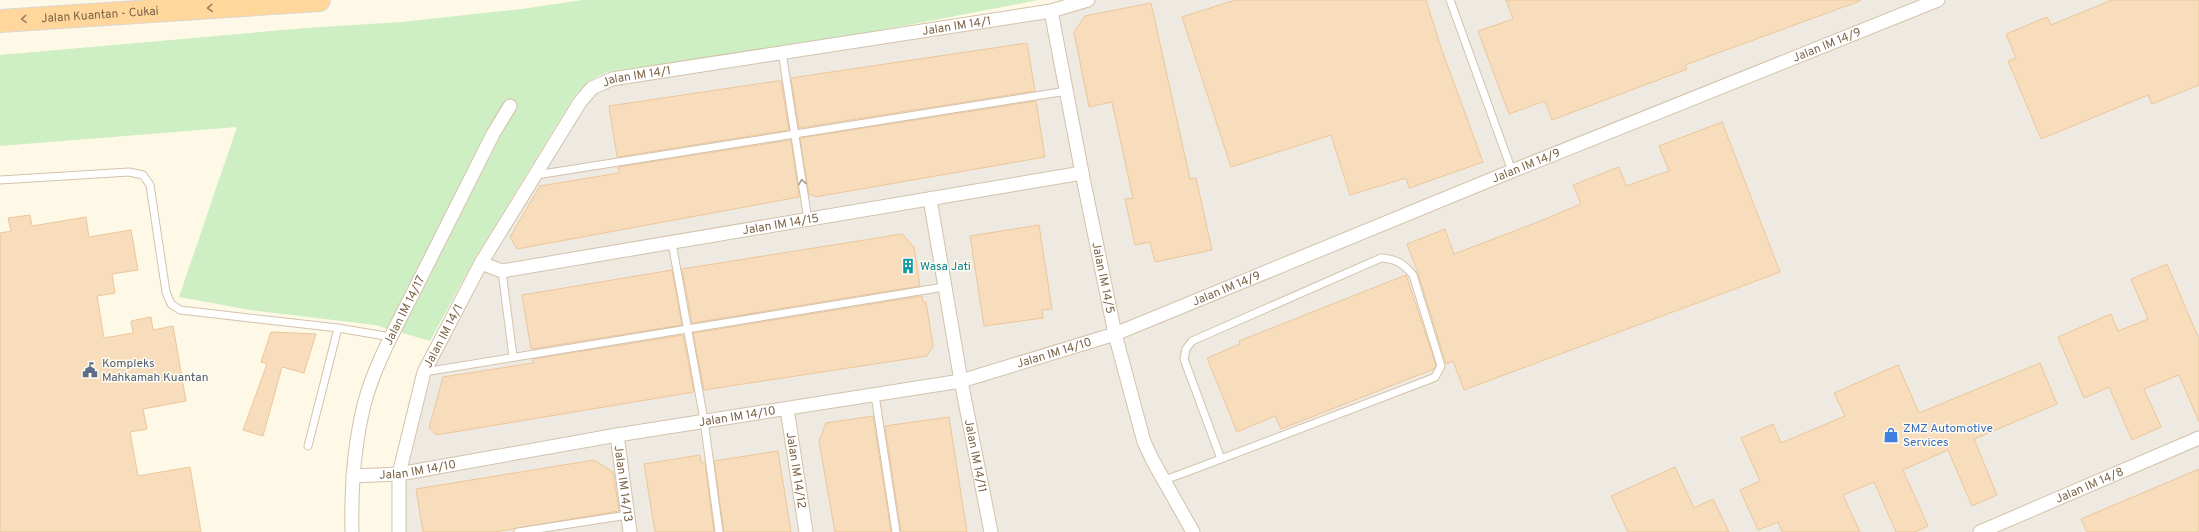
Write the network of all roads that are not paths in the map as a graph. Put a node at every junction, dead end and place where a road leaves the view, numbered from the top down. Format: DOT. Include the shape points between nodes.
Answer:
graph roads {
  1 [pos="319,0"];
  2 [pos="1088,0"];
  3 [pos="1450,0"];
  4 [pos="1938,0"];
  5 [pos="1051,11"];
  6 [pos="0,21"];
  7 [pos="782,52"];
  8 [pos="1067,91"];
  9 [pos="510,106"];
  10 [pos="795,134"];
  11 [pos="1512,171"];
  12 [pos="1082,173"];
  13 [pos="535,175"];
  14 [pos="0,180"];
  15 [pos="930,199"];
  16 [pos="808,220"];
  17 [pos="672,243"];
  18 [pos="481,263"];
  19 [pos="502,271"];
  20 [pos="944,286"];
  21 [pos="338,328"];
  22 [pos="686,329"];
  23 [pos="1115,334"];
  24 [pos="391,337"];
  25 [pos="513,357"];
  26 [pos="424,372"];
  27 [pos="961,381"];
  28 [pos="875,395"];
  29 [pos="787,409"];
  30 [pos="704,420"];
  31 [pos="617,434"];
  32 [pos="2199,438"];
  33 [pos="308,446"];
  34 [pos="1221,459"];
  35 [pos="400,474"];
  36 [pos="353,476"];
  37 [pos="1164,480"];
  38 [pos="628,515"];
  39 [pos="352,532"];
  40 [pos="399,532"];
  41 [pos="518,532"];
  42 [pos="630,532"];
  43 [pos="719,532"];
  44 [pos="806,532"];
  45 [pos="896,532"];
  46 [pos="991,532"];
  47 [pos="1193,532"];
  48 [pos="1980,532"];
  1 -- 6 [label="highway, Jalan Kuantan - Cukai, one-way"];
  2 -- 5 [label="street, Jalan IM 14/1"];
  3 -- 11 [label="lane"];
  4 -- 11 [label="street, Jalan IM 14/9"];
  5 -- 7 [label="street, Jalan IM 14/1"];
  5 -- 8 [label="street, Jalan IM 14/5"];
  7 -- 10 [label="lane"];
  7 -- 13 [label="street, Jalan IM 14/1" via="612,80 592,88 580,102"];
  8 -- 10 [label="lane"];
  8 -- 12 [label="street, Jalan IM 14/5"];
  9 -- 24 [label="street, Jalan IM 14/17" via="493,134"];
  10 -- 13 [label="lane"];
  16 -- 10 [label="lane, one-way"];
  11 -- 23 [label="street, Jalan IM 14/9"];
  12 -- 15 [label="street, Jalan IM 14/15"];
  12 -- 23 [label="street, Jalan IM 14/5"];
  13 -- 18 [label="street, Jalan IM 14/1"];
  14 -- 21 [label="lane" via="129,172 143,175 150,185 166,292 171,304 180,310"];
  15 -- 16 [label="street, Jalan IM 14/15"];
  15 -- 20 [label="street, Jalan IM 14/11"];
  16 -- 17 [label="street, Jalan IM 14/15"];
  17 -- 19 [label="street, Jalan IM 14/15"];
  17 -- 22 [label="lane"];
  18 -- 19 [label="street"];
  18 -- 26 [label="street, Jalan IM 14/1"];
  19 -- 25 [label="lane"];
  20 -- 22 [label="lane"];
  20 -- 27 [label="street, Jalan IM 14/11"];
  21 -- 24 [label="lane"];
  21 -- 33 [label="lane"];
  22 -- 25 [label="lane"];
  22 -- 30 [label="lane"];
  23 -- 27 [label="street, Jalan IM 14/10"];
  23 -- 37 [label="street, Jalan IM 14/5" via="1144,442"];
  24 -- 36 [label="street, Jalan IM 14/17" via="364,404"];
  25 -- 26 [label="lane"];
  26 -- 35 [label="street, Jalan IM 14/1"];
  27 -- 28 [label="street, Jalan IM 14/10"];
  27 -- 46 [label="street, Jalan IM 14/11"];
  28 -- 29 [label="street, Jalan IM 14/10"];
  28 -- 45 [label="lane"];
  29 -- 30 [label="street, Jalan IM 14/10"];
  29 -- 44 [label="street, Jalan IM 14/12"];
  30 -- 31 [label="street, Jalan IM 14/10"];
  30 -- 43 [label="lane"];
  31 -- 35 [label="street, Jalan IM 14/10"];
  31 -- 38 [label="street, Jalan IM 14/13"];
  32 -- 48 [label="street, Jalan IM 14/8"];
  34 -- 34 [label="lane" via="1435,377 1441,366 1413,275 1404,264 1393,258 1381,258 1192,341 1186,349 1184,359"];
  34 -- 37 [label="lane"];
  35 -- 36 [label="street, Jalan IM 14/10"];
  35 -- 40 [label="street, Jalan IM 14/1"];
  36 -- 39 [label="street, Jalan IM 14/17"];
  37 -- 47 [label="street, Jalan IM 14/5"];
  38 -- 41 [label="lane"];
  38 -- 42 [label="street, Jalan IM 14/13"];
}
